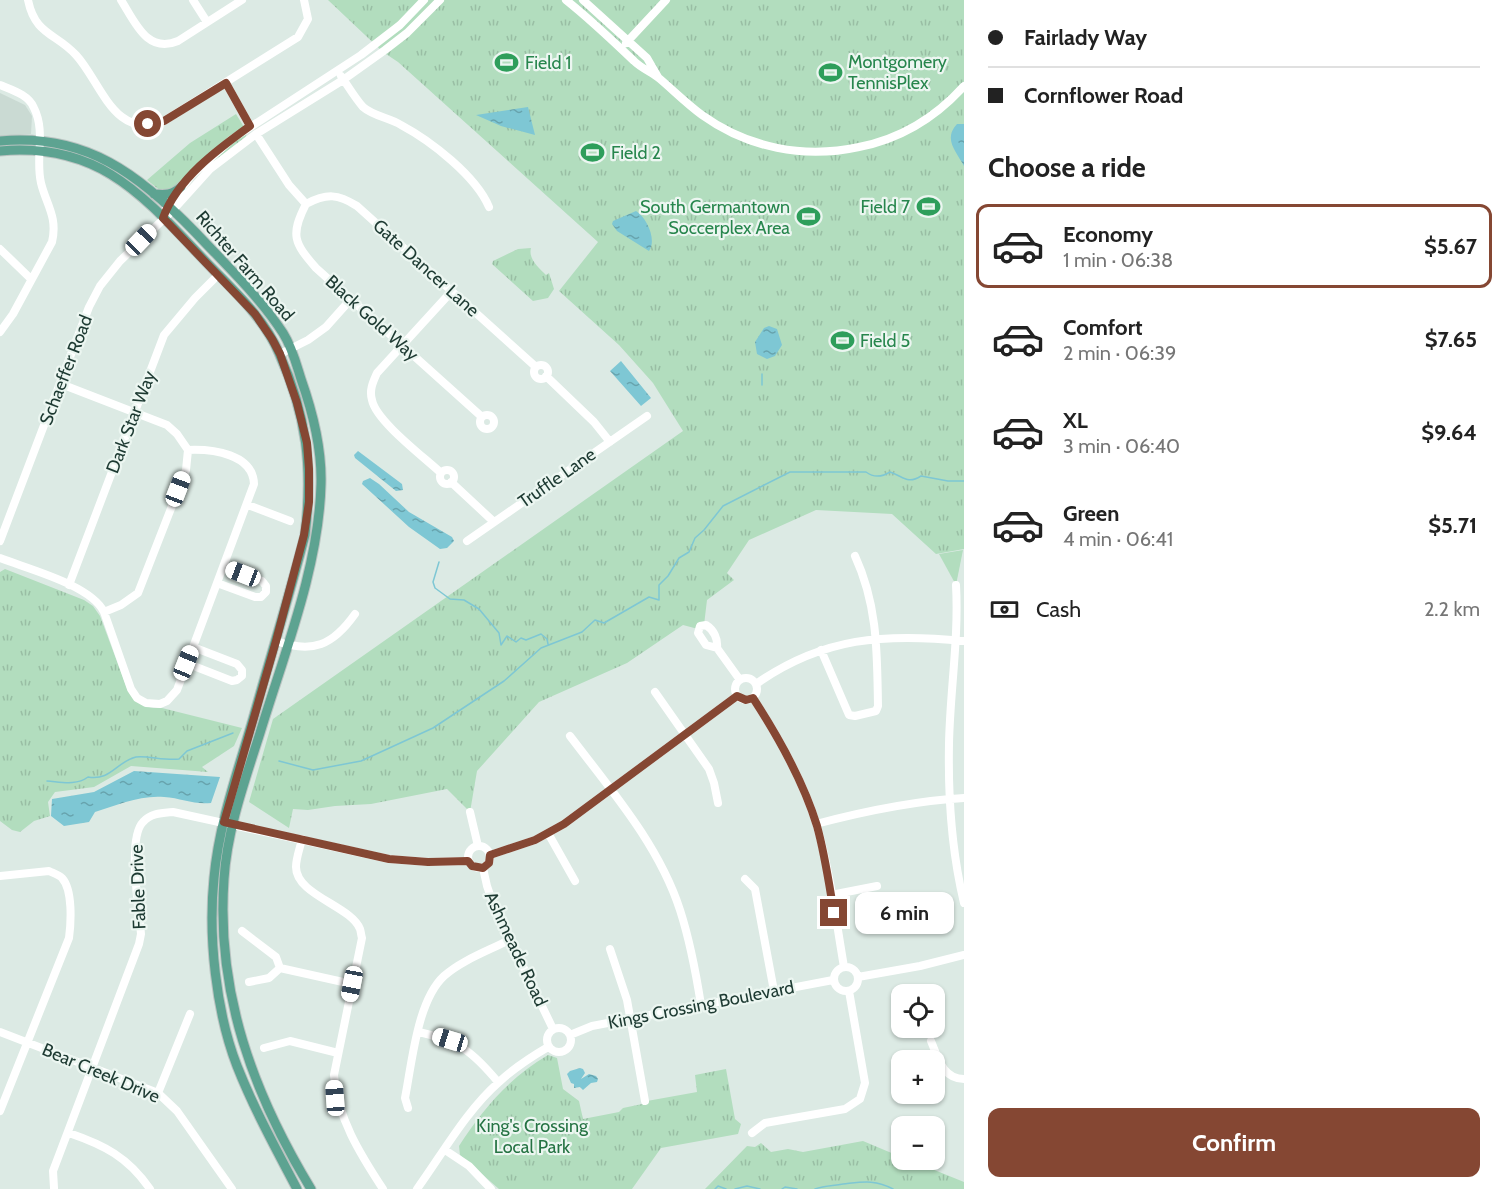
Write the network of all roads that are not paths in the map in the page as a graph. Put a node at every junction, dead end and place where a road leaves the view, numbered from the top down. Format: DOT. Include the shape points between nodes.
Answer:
graph roads {
  1 [pos="28,0"];
  2 [pos="121,0"];
  3 [pos="193,0"];
  4 [pos="242,0"];
  5 [pos="304,0"];
  6 [pos="424,0"];
  7 [pos="440,0"];
  8 [pos="566,0"];
  9 [pos="583,0"];
  10 [pos="666,0"];
  11 [pos="207,22"];
  12 [pos="628,41"];
  13 [pos="621,48"];
  14 [pos="337,71"];
  15 [pos="659,78"];
  16 [pos="343,80"];
  17 [pos="226,83"];
  18 [pos="0,85"];
  19 [pos="964,86"];
  20 [pos="250,126"];
  21 [pos="256,134"];
  22 [pos="40,140"];
  23 [pos="0,141"];
  24 [pos="40,150"];
  25 [pos="0,152"];
  26 [pos="181,187"];
  27 [pos="154,194"];
  28 [pos="306,204"];
  29 [pos="170,207"];
  30 [pos="489,207"];
  31 [pos="163,218"];
  32 [pos="0,249"];
  33 [pos="218,275"];
  34 [pos="31,279"];
  35 [pos="451,292"];
  36 [pos="351,299"];
  37 [pos="0,332"];
  38 [pos="402,346"];
  39 [pos="291,349"];
  40 [pos="280,354"];
  41 [pos="61,384"];
  42 [pos="134,413"];
  43 [pos="647,416"];
  44 [pos="482,417"];
  45 [pos="610,442"];
  46 [pos="188,450"];
  47 [pos="248,505"];
  48 [pos="290,521"];
  49 [pos="494,522"];
  50 [pos="0,541"];
  51 [pos="467,541"];
  52 [pos="855,556"];
  53 [pos="0,558"];
  54 [pos="224,567"];
  55 [pos="217,584"];
  56 [pos="69,585"];
  57 [pos="957,585"];
  58 [pos="104,612"];
  59 [pos="355,614"];
  60 [pos="877,638"];
  61 [pos="960,640"];
  62 [pos="276,641"];
  63 [pos="287,645"];
  64 [pos="193,647"];
  65 [pos="717,648"];
  66 [pos="821,650"];
  67 [pos="186,663"];
  68 [pos="740,680"];
  69 [pos="756,684"];
  70 [pos="655,692"];
  71 [pos="737,696"];
  72 [pos="753,698"];
  73 [pos="685,735"];
  74 [pos="570,736"];
  75 [pos="611,790"];
  76 [pos="964,798"];
  77 [pos="951,799"];
  78 [pos="718,803"];
  79 [pos="470,812"];
  80 [pos="224,822"];
  81 [pos="816,824"];
  82 [pos="234,825"];
  83 [pos="548,833"];
  84 [pos="302,839"];
  85 [pos="478,846"];
  86 [pos="490,855"];
  87 [pos="468,861"];
  88 [pos="483,868"];
  89 [pos="0,876"];
  90 [pos="745,879"];
  91 [pos="574,880"];
  92 [pos="877,886"];
  93 [pos="831,895"];
  94 [pos="964,903"];
  95 [pos="242,931"];
  96 [pos="509,940"];
  97 [pos="610,949"];
  98 [pos="964,956"];
  99 [pos="844,967"];
  100 [pos="280,968"];
  101 [pos="858,977"];
  102 [pos="833,980"];
  103 [pos="249,982"];
  104 [pos="352,984"];
  105 [pos="774,991"];
  106 [pos="849,991"];
  107 [pos="701,1005"];
  108 [pos="190,1014"];
  109 [pos="630,1018"];
  110 [pos="553,1029"];
  111 [pos="0,1032"];
  112 [pos="419,1032"];
  113 [pos="570,1035"];
  114 [pos="931,1041"];
  115 [pos="26,1042"];
  116 [pos="548,1047"];
  117 [pos="264,1048"];
  118 [pos="338,1053"];
  119 [pos="93,1068"];
  120 [pos="964,1079"];
  121 [pos="498,1083"];
  122 [pos="158,1093"];
  123 [pos="645,1101"];
  124 [pos="1,1108"];
  125 [pos="408,1108"];
  126 [pos="69,1132"];
  127 [pos="752,1133"];
  128 [pos="445,1150"];
  129 [pos="54,1188"];
  130 [pos="150,1189"];
  131 [pos="231,1189"];
  132 [pos="297,1189"];
  133 [pos="311,1189"];
  134 [pos="383,1189"];
  135 [pos="417,1189"];
  136 [pos="492,1189"];
  1 -- 17 [label="street" via="45,33 74,52 115,112 132,122 164,121"];
  2 -- 11 [label="street" via="143,34 160,45 170,45"];
  3 -- 11 [label="street"];
  4 -- 11 [label="street"];
  5 -- 17 [label="street" via="308,19 298,37"];
  6 -- 14 [label="street, Schaeffer Road" via="400,25"];
  7 -- 16 [label="street, Schaeffer Road" via="400,39"];
  8 -- 13 [label="street"];
  9 -- 12 [label="street"];
  10 -- 12 [label="street"];
  12 -- 13 [label="street"];
  12 -- 15 [label="street" via="647,58"];
  13 -- 15 [label="street"];
  14 -- 16 [label="street"];
  14 -- 20 [label="street, Schaeffer Road"];
  15 -- 19 [label="street" via="705,116 737,134 781,149 822,152 868,145 901,134 932,115"];
  16 -- 21 [label="street, Schaeffer Road"];
  16 -- 30 [label="street" via="363,107 399,123 441,151 483,193"];
  17 -- 20 [label="street"];
  18 -- 22 [label="street" via="31,102 40,123"];
  20 -- 26 [label="street, Schaeffer Road"];
  21 -- 28 [label="street"];
  21 -- 29 [label="street, Schaeffer Road" via="210,169"];
  22 -- 23 [label="main road, Richter Farm Road"];
  22 -- 24 [label="street"];
  22 -- 27 [label="main road, Richter Farm Road" via="98,155"];
  24 -- 25 [label="main road, Richter Farm Road"];
  24 -- 31 [label="main road, Richter Farm Road" via="77,158 111,173"];
  24 -- 34 [label="street" via="41,184 52,213 54,233"];
  26 -- 27 [label="main road" via="168,195"];
  26 -- 29 [label="street, Schaeffer Road"];
  27 -- 29 [label="main road, Richter Farm Road"];
  28 -- 35 [label="street, Gate Dancer Lane" via="324,197 344,198"];
  28 -- 36 [label="street, Black Gold Way" via="296,229 298,248"];
  29 -- 31 [label="street, Schaeffer Road"];
  29 -- 39 [label="main road, Richter Farm Road" via="266,309"];
  31 -- 33 [label="main road, Richter Farm Road"];
  31 -- 41 [label="street, Schaeffer Road" via="100,286"];
  32 -- 34 [label="street"];
  33 -- 40 [label="main road, Richter Farm Road" via="255,314"];
  33 -- 42 [label="street, Dark Star Way" via="164,335"];
  34 -- 37 [label="street"];
  35 -- 38 [label="street"];
  35 -- 45 [label="street, Gate Dancer Lane" via="536,367 546,367 546,376"];
  36 -- 38 [label="street, Black Gold Way"];
  36 -- 39 [label="street" via="326,327"];
  38 -- 44 [label="street, Black Gold Way"];
  38 -- 49 [label="street" via="377,373 371,386 377,414 441,473 451,472 451,482"];
  39 -- 40 [label="street"];
  39 -- 63 [label="main road, Richter Farm Road" via="318,437 321,484 316,534"];
  40 -- 62 [label="main road, Richter Farm Road" via="307,443 309,502"];
  41 -- 42 [label="street"];
  41 -- 50 [label="street, Schaeffer Road"];
  42 -- 46 [label="street" via="167,425"];
  42 -- 56 [label="street, Dark Star Way"];
  43 -- 45 [label="street, Truffle Lane"];
  45 -- 49 [label="street, Truffle Lane"];
  46 -- 47 [label="street" via="206,449 244,462 254,476"];
  46 -- 58 [label="street" via="186,470 138,593"];
  47 -- 48 [label="street"];
  47 -- 54 [label="street"];
  49 -- 51 [label="street, Truffle Lane"];
  52 -- 60 [label="street" via="871,597"];
  53 -- 56 [label="street"];
  54 -- 55 [label="street"];
  54 -- 55 [label="street" via="262,581 266,592 255,597"];
  55 -- 64 [label="street"];
  56 -- 58 [label="street" via="94,599"];
  57 -- 61 [label="street"];
  58 -- 67 [label="street" via="131,689 141,701 167,701 177,690"];
  59 -- 63 [label="street" via="332,639 299,648"];
  60 -- 61 [label="street"];
  60 -- 66 [label="street"];
  60 -- 66 [label="street" via="878,709 855,716 848,713"];
  61 -- 77 [label="street" via="949,743"];
  62 -- 63 [label="street"];
  62 -- 80 [label="main road, Richter Farm Road"];
  63 -- 82 [label="main road, Richter Farm Road"];
  64 -- 67 [label="street"];
  64 -- 67 [label="street" via="237,664 242,676 232,681"];
  65 -- 68 [label="street"];
  66 -- 69 [label="street"];
  68 -- 69 [label="street" via="747,678"];
  68 -- 71 [label="street" via="735,689"];
  69 -- 72 [label="street" via="758,690"];
  70 -- 73 [label="street"];
  71 -- 72 [label="street"];
  71 -- 73 [label="street"];
  72 -- 81 [label="street" via="789,759"];
  73 -- 75 [label="street"];
  73 -- 78 [label="street" via="709,769"];
  74 -- 75 [label="street"];
  75 -- 83 [label="street"];
  75 -- 107 [label="street" via="648,844 672,890 690,945"];
  76 -- 77 [label="street"];
  77 -- 81 [label="street" via="904,804"];
  77 -- 94 [label="street"];
  79 -- 85 [label="street"];
  80 -- 82 [label="street, Fable Drive"];
  80 -- 119 [label="street, Fable Drive" via="173,812 156,813 142,823 135,842 139,944"];
  80 -- 132 [label="main road, Richter Farm Road" via="214,878 213,922 223,1014 237,1065"];
  81 -- 93 [label="street"];
  82 -- 84 [label="street, Fable Drive"];
  82 -- 133 [label="main road, Richter Farm Road" via="224,877 223,916 235,1013 246,1055 271,1116"];
  83 -- 86 [label="street"];
  83 -- 91 [label="street"];
  84 -- 87 [label="street, Fable Drive" via="389,859"];
  84 -- 104 [label="street" via="296,868 299,878 360,928 362,938"];
  85 -- 86 [label="street"];
  85 -- 87 [label="street" via="469,852"];
  86 -- 88 [label="street"];
  87 -- 88 [label="street"];
  88 -- 96 [label="street, Ashmeade Road"];
  89 -- 115 [label="street" via="49,871 62,878 69,895 69,938"];
  90 -- 105 [label="street" via="755,889"];
  92 -- 93 [label="street"];
  93 -- 99 [label="street"];
  95 -- 100 [label="street" via="276,957"];
  96 -- 110 [label="street, Ashmeade Road"];
  96 -- 112 [label="street" via="444,976 425,1004"];
  97 -- 109 [label="street"];
  98 -- 101 [label="street"];
  99 -- 101 [label="street" via="856,971"];
  99 -- 102 [label="street" via="836,971"];
  100 -- 103 [label="street" via="269,978"];
  100 -- 104 [label="street"];
  101 -- 106 [label="street" via="856,986"];
  102 -- 105 [label="street, Kings Crossing Boulevard"];
  102 -- 106 [label="street" via="838,990"];
  104 -- 118 [label="street"];
  105 -- 107 [label="street, Kings Crossing Boulevard"];
  106 -- 127 [label="street" via="865,1083 861,1099 845,1109 765,1124"];
  107 -- 109 [label="street, Kings Crossing Boulevard"];
  108 -- 122 [label="street"];
  109 -- 113 [label="street, Kings Crossing Boulevard"];
  109 -- 123 [label="street"];
  110 -- 113 [label="street" via="565,1029"];
  110 -- 116 [label="street" via="547,1039"];
  111 -- 115 [label="street, Bear Creek Drive"];
  112 -- 121 [label="street" via="462,1047"];
  112 -- 125 [label="street" via="405,1098"];
  113 -- 116 [label="street" via="570,1047 563,1052"];
  114 -- 120 [label="street" via="941,1066 948,1074"];
  115 -- 119 [label="street, Bear Creek Drive"];
  115 -- 124 [label="street"];
  116 -- 121 [label="street"];
  117 -- 118 [label="street" via="290,1041"];
  118 -- 134 [label="street" via="335,1098 351,1137"];
  119 -- 122 [label="street, Bear Creek Drive"];
  119 -- 126 [label="street, Fable Drive"];
  121 -- 128 [label="street"];
  122 -- 131 [label="street, Bear Creek Drive" via="177,1111"];
  126 -- 129 [label="street, Fable Drive" via="53,1171"];
  126 -- 130 [label="street" via="117,1153"];
  128 -- 135 [label="street"];
  128 -- 136 [label="street" via="469,1166"];
}
